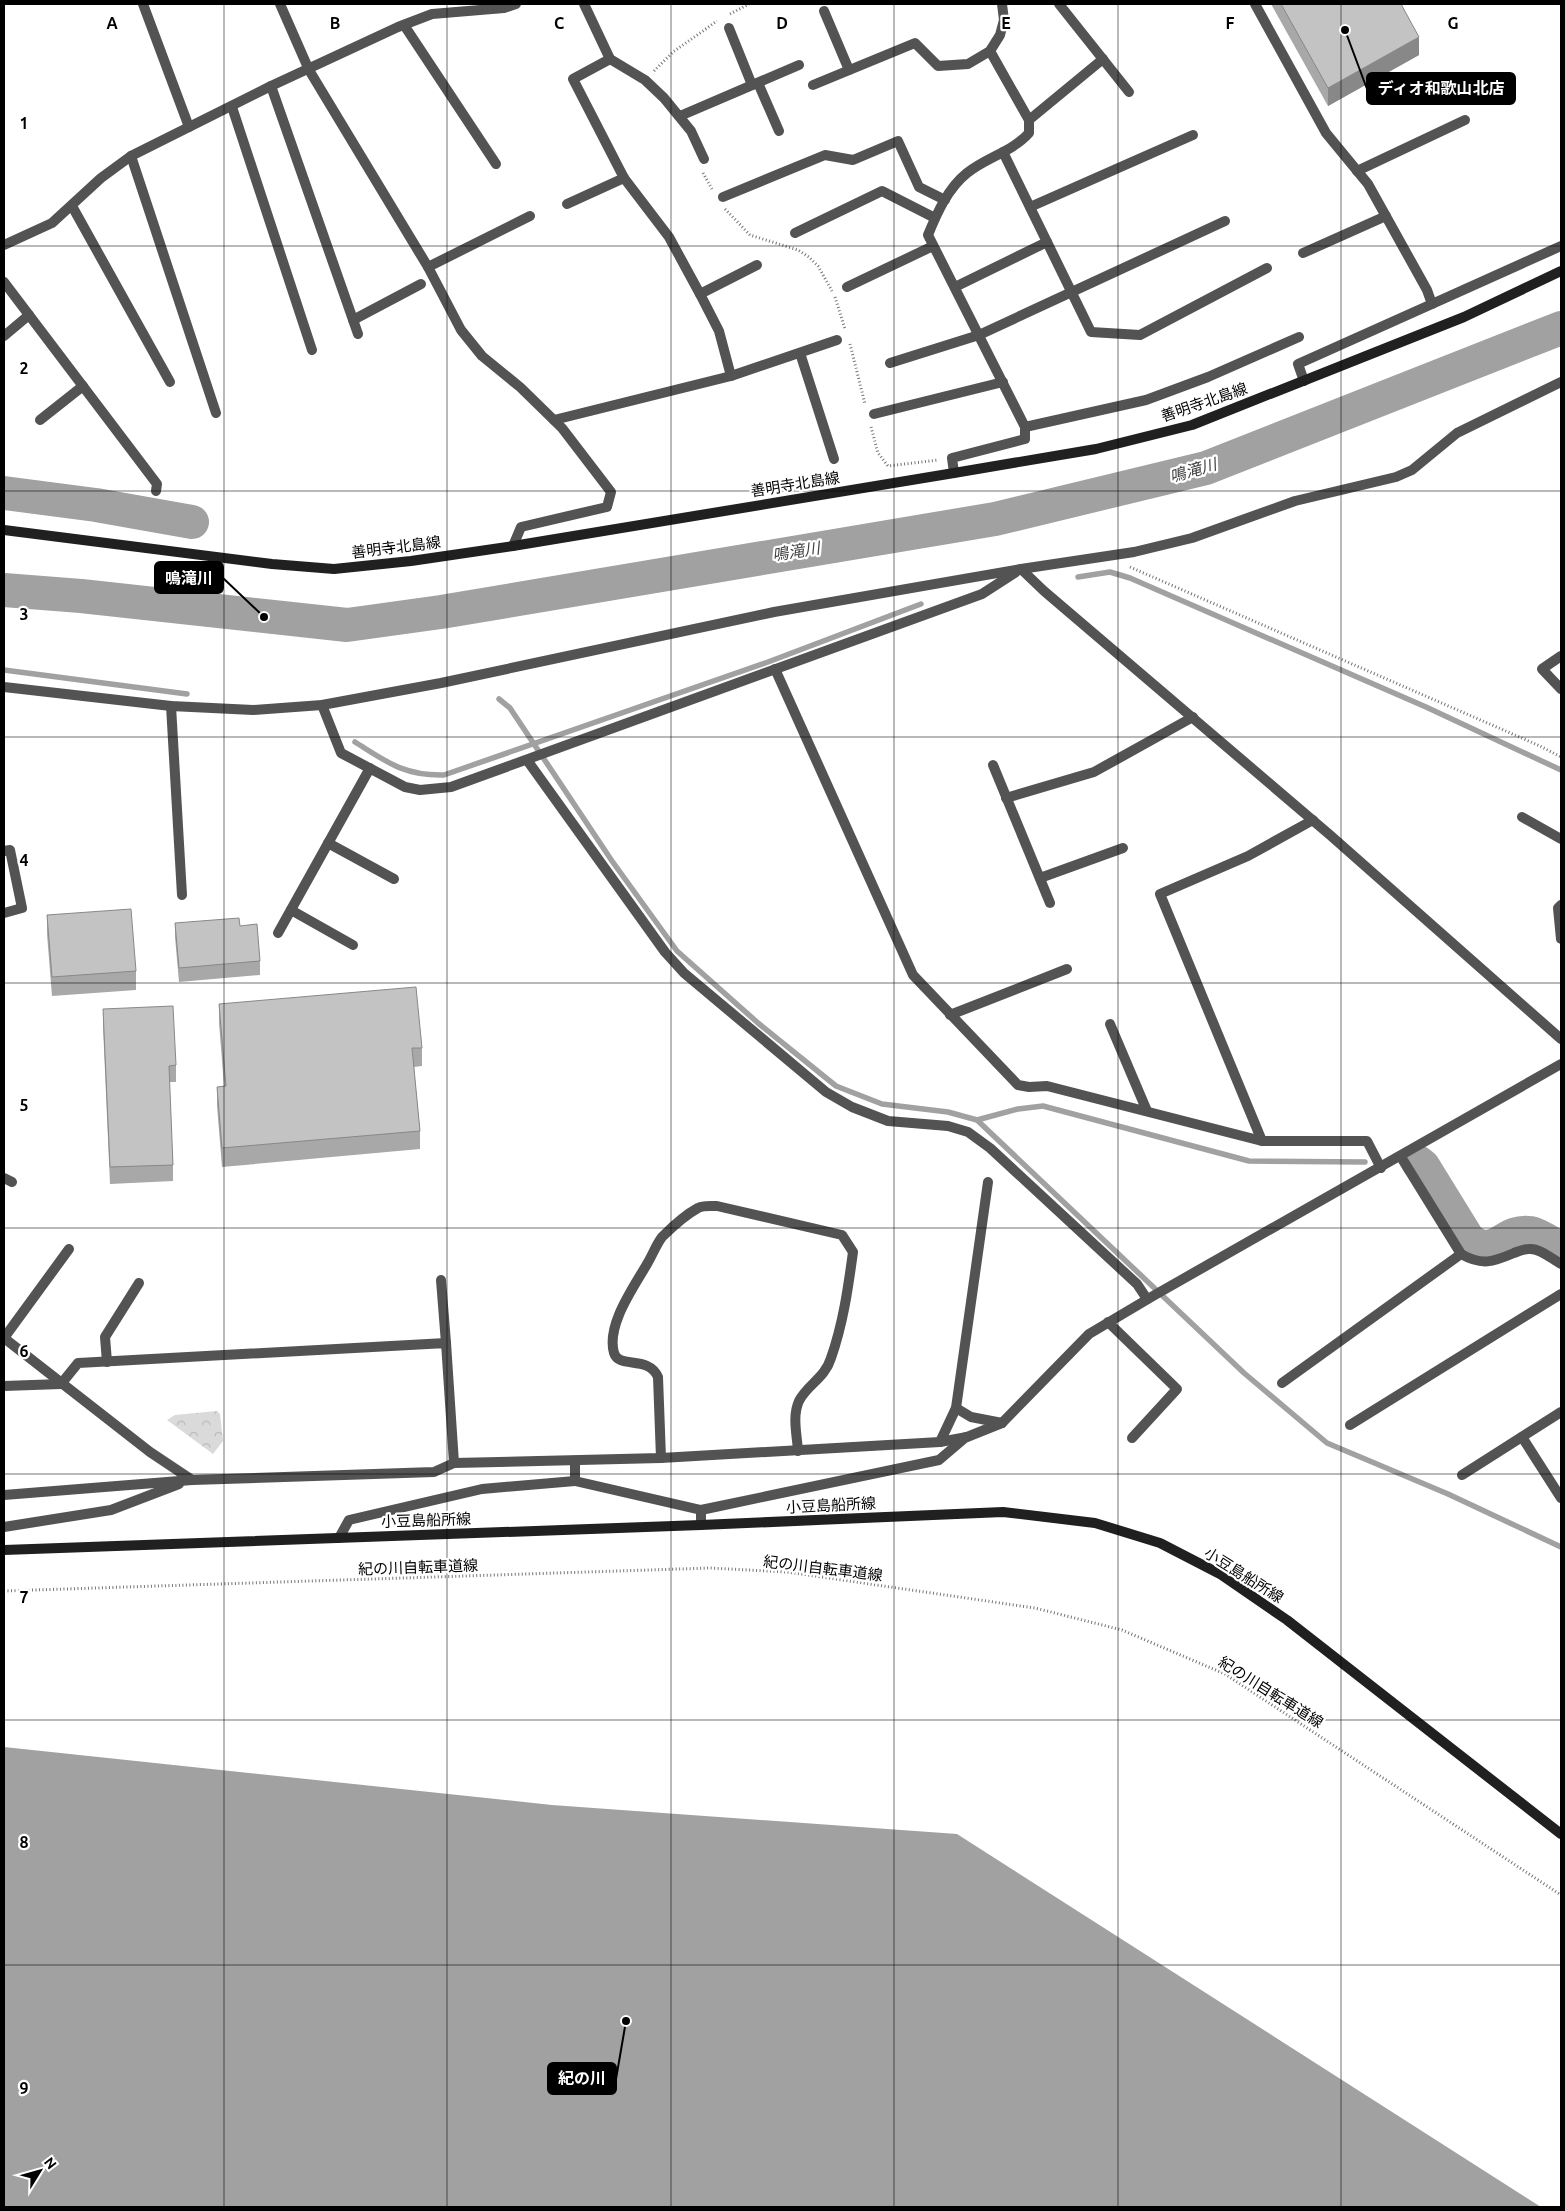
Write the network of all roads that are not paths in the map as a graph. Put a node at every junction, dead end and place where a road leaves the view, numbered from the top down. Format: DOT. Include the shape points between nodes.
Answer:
graph roads {
  1 [pos="143,4"];
  2 [pos="280,4"];
  3 [pos="516,4"];
  4 [pos="584,4"];
  5 [pos="1003,4"];
  6 [pos="1060,4"];
  7 [pos="1255,4"];
  8 [pos="501,6"];
  9 [pos="824,11"];
  10 [pos="404,25"];
  11 [pos="729,28"];
  12 [pos="990,51"];
  13 [pos="610,59"];
  14 [pos="1103,59"];
  15 [pos="799,65"];
  16 [pos="309,70"];
  17 [pos="849,70"];
  18 [pos="755,84"];
  19 [pos="813,85"];
  20 [pos="271,86"];
  21 [pos="1129,92"];
  22 [pos="232,106"];
  23 [pos="680,116"];
  24 [pos="1030,120"];
  25 [pos="1465,120"];
  26 [pos="188,127"];
  27 [pos="779,131"];
  28 [pos="1193,135"];
  29 [pos="1003,152"];
  30 [pos="130,156"];
  31 [pos="704,159"];
  32 [pos="496,164"];
  33 [pos="1357,171"];
  34 [pos="624,178"];
  35 [pos="719,195"];
  36 [pos="945,200"];
  37 [pos="567,204"];
  38 [pos="72,206"];
  39 [pos="1030,207"];
  40 [pos="530,216"];
  41 [pos="1386,216"];
  42 [pos="935,218"];
  43 [pos="1225,221"];
  44 [pos="795,233"];
  45 [pos="1047,242"];
  46 [pos="4,246"];
  47 [pos="933,246"];
  48 [pos="1561,246"];
  49 [pos="1303,253"];
  50 [pos="757,265"];
  51 [pos="428,267"];
  52 [pos="1268,268"];
  53 [pos="1561,272"];
  54 [pos="4,282"];
  55 [pos="421,284"];
  56 [pos="847,287"];
  57 [pos="955,287"];
  58 [pos="1071,292"];
  59 [pos="700,294"];
  60 [pos="1432,304"];
  61 [pos="29,315"];
  62 [pos="353,320"];
  63 [pos="358,334"];
  64 [pos="979,335"];
  65 [pos="4,336"];
  66 [pos="1299,337"];
  67 [pos="837,340"];
  68 [pos="312,350"];
  69 [pos="800,353"];
  70 [pos="890,362"];
  71 [pos="731,376"];
  72 [pos="1304,381"];
  73 [pos="170,382"];
  74 [pos="1003,382"];
  75 [pos="1561,382"];
  76 [pos="83,386"];
  77 [pos="216,413"];
  78 [pos="874,414"];
  79 [pos="40,420"];
  80 [pos="554,420"];
  81 [pos="1025,427"];
  82 [pos="834,459"];
  83 [pos="954,473"];
  84 [pos="156,491"];
  85 [pos="4,530"];
  86 [pos="513,546"];
  87 [pos="1021,569"];
  88 [pos="1561,656"];
  89 [pos="775,670"];
  90 [pos="4,687"];
  91 [pos="1561,689"];
  92 [pos="322,705"];
  93 [pos="171,706"];
  94 [pos="1193,717"];
  95 [pos="535,757"];
  96 [pos="993,766"];
  97 [pos="370,768"];
  98 [pos="1006,798"];
  99 [pos="1522,817"];
  100 [pos="1312,820"];
  101 [pos="1561,840"];
  102 [pos="328,843"];
  103 [pos="1122,848"];
  104 [pos="4,851"];
  105 [pos="1040,878"];
  106 [pos="394,879"];
  107 [pos="182,895"];
  108 [pos="1050,904"];
  109 [pos="1561,905"];
  110 [pos="291,910"];
  111 [pos="4,913"];
  112 [pos="278,934"];
  113 [pos="1561,939"];
  114 [pos="352,945"];
  115 [pos="1067,969"];
  116 [pos="950,1015"];
  117 [pos="1110,1024"];
  118 [pos="1561,1039"];
  119 [pos="1561,1064"];
  120 [pos="1147,1111"];
  121 [pos="1262,1141"];
  122 [pos="1401,1157"];
  123 [pos="1381,1168"];
  124 [pos="988,1182"];
  125 [pos="69,1249"];
  126 [pos="1461,1254"];
  127 [pos="1561,1264"];
  128 [pos="441,1280"];
  129 [pos="139,1283"];
  130 [pos="1561,1294"];
  131 [pos="1150,1297"];
  132 [pos="1108,1322"];
  133 [pos="4,1338"];
  134 [pos="446,1343"];
  135 [pos="107,1362"];
  136 [pos="1282,1383"];
  137 [pos="61,1384"];
  138 [pos="4,1386"];
  139 [pos="956,1408"];
  140 [pos="1561,1412"];
  141 [pos="1002,1423"];
  142 [pos="1350,1425"];
  143 [pos="967,1437"];
  144 [pos="1522,1437"];
  145 [pos="1132,1438"];
  146 [pos="940,1442"];
  147 [pos="798,1451"];
  148 [pos="661,1458"];
  149 [pos="575,1462"];
  150 [pos="454,1463"];
  151 [pos="1462,1474"];
  152 [pos="192,1480"];
  153 [pos="575,1482"];
  154 [pos="4,1495"];
  155 [pos="1561,1498"];
  156 [pos="701,1510"];
  157 [pos="701,1526"];
  158 [pos="4,1527"];
  159 [pos="339,1538"];
  160 [pos="4,1550"];
  161 [pos="1561,1834"];
  1 -- 26 [label="street"];
  2 -- 16 [label="street"];
  3 -- 8 [label="street"];
  4 -- 13 [label="street"];
  5 -- 12 [label="street" via="1004,20 1000,35"];
  6 -- 14 [label="street"];
  7 -- 33 [label="street" via="1326,133"];
  8 -- 10 [label="street" via="432,14"];
  9 -- 17 [label="street"];
  10 -- 16 [label="street"];
  10 -- 32 [label="street"];
  11 -- 18 [label="street"];
  12 -- 17 [label="street" via="968,64 938,66 915,43"];
  12 -- 24 [label="street"];
  13 -- 23 [label="street" via="645,80"];
  13 -- 34 [label="street" via="573,79"];
  14 -- 21 [label="street"];
  14 -- 24 [label="street"];
  15 -- 18 [label="street"];
  16 -- 20 [label="street"];
  16 -- 51 [label="street"];
  17 -- 19 [label="street"];
  18 -- 23 [label="street"];
  18 -- 27 [label="street"];
  20 -- 22 [label="street"];
  20 -- 62 [label="street"];
  22 -- 26 [label="street"];
  22 -- 68 [label="street"];
  23 -- 31 [label="street"];
  24 -- 29 [label="street" via="1029,133 1020,143"];
  25 -- 33 [label="street"];
  26 -- 30 [label="street"];
  28 -- 39 [label="street"];
  29 -- 36 [label="street" via="968,172"];
  29 -- 39 [label="street"];
  30 -- 38 [label="street"];
  30 -- 77 [label="street"];
  33 -- 41 [label="street"];
  34 -- 37 [label="street"];
  34 -- 59 [label="street" via="669,237"];
  35 -- 36 [label="street" via="825,155 853,160 898,141 919,187"];
  36 -- 42 [label="street"];
  38 -- 46 [label="street" via="52,223"];
  38 -- 73 [label="street"];
  39 -- 45 [label="street"];
  40 -- 51 [label="street"];
  41 -- 49 [label="street"];
  41 -- 60 [label="street"];
  42 -- 44 [label="street" via="882,191"];
  42 -- 47 [label="street" via="928,235"];
  43 -- 58 [label="street"];
  45 -- 57 [label="street"];
  45 -- 58 [label="street"];
  47 -- 56 [label="street"];
  47 -- 57 [label="street"];
  48 -- 60 [label="street"];
  50 -- 59 [label="street"];
  51 -- 80 [label="street" via="460,330 482,356"];
  52 -- 58 [label="street" via="1140,334 1091,332"];
  53 -- 72 [label="main road, 善明寺北島線" via="1464,317"];
  54 -- 61 [label="street"];
  55 -- 62 [label="street"];
  57 -- 64 [label="street"];
  58 -- 64 [label="street"];
  59 -- 71 [label="street" via="719,331"];
  60 -- 72 [label="street" via="1298,364"];
  61 -- 65 [label="street"];
  61 -- 76 [label="street"];
  62 -- 63 [label="street"];
  64 -- 70 [label="street"];
  64 -- 74 [label="street"];
  66 -- 81 [label="street" via="1146,400"];
  67 -- 69 [label="street"];
  69 -- 71 [label="street"];
  69 -- 82 [label="street"];
  71 -- 80 [label="street"];
  72 -- 83 [label="main road, 善明寺北島線" via="1192,426 1096,449"];
  74 -- 78 [label="street"];
  74 -- 81 [label="street"];
  75 -- 87 [label="street" via="1457,433 1412,470 1396,477 1295,501 1192,538 1113,556"];
  76 -- 79 [label="street"];
  76 -- 84 [label="street" via="157,484"];
  80 -- 86 [label="street" via="611,492 607,507 521,527"];
  81 -- 83 [label="street" via="1025,439 952,458"];
  83 -- 86 [label="main road, 善明寺北島線"];
  85 -- 86 [label="main road, 善明寺北島線" via="334,569"];
  87 -- 89 [label="street" via="982,594"];
  87 -- 92 [label="street" via="774,612"];
  87 -- 94 [label="street"];
  88 -- 91 [label="street" via="1542,669"];
  89 -- 95 [label="street"];
  89 -- 116 [label="street" via="913,975"];
  90 -- 93 [label="street"];
  92 -- 93 [label="street" via="253,710"];
  92 -- 97 [label="street" via="341,753"];
  93 -- 107 [label="street"];
  94 -- 98 [label="street" via="1094,772"];
  94 -- 100 [label="street"];
  95 -- 97 [label="street" via="435,790 405,787"];
  95 -- 131 [label="street" via="665,952 684,973 826,1092 852,1107 888,1121 948,1126 968,1132 990,1148"];
  96 -- 98 [label="street"];
  97 -- 102 [label="street"];
  98 -- 105 [label="street"];
  99 -- 101 [label="street"];
  100 -- 118 [label="street"];
  100 -- 121 [label="street" via="1248,856 1160,894"];
  102 -- 106 [label="street"];
  102 -- 110 [label="street"];
  103 -- 105 [label="street"];
  104 -- 111 [label="street" via="10,850 22,908"];
  105 -- 108 [label="street"];
  109 -- 113 [label="street" via="1558,908"];
  110 -- 112 [label="street"];
  110 -- 114 [label="street"];
  115 -- 116 [label="street"];
  116 -- 120 [label="street" via="1018,1085 1047,1086"];
  117 -- 120 [label="street"];
  119 -- 122 [label="street"];
  120 -- 121 [label="street"];
  121 -- 123 [label="street" via="1367,1141"];
  122 -- 123 [label="street"];
  122 -- 126 [label="street"];
  123 -- 131 [label="street"];
  124 -- 139 [label="street"];
  125 -- 133 [label="street"];
  126 -- 127 [label="street" via="1482,1262 1495,1261 1529,1249"];
  126 -- 136 [label="street"];
  128 -- 134 [label="street"];
  129 -- 135 [label="street" via="105,1337"];
  130 -- 142 [label="street"];
  131 -- 132 [label="street"];
  132 -- 141 [label="street" via="1088,1334"];
  132 -- 145 [label="street" via="1177,1389"];
  133 -- 137 [label="street"];
  134 -- 135 [label="street"];
  134 -- 150 [label="street"];
  135 -- 137 [label="street" via="78,1363"];
  137 -- 138 [label="street"];
  137 -- 152 [label="street"];
  139 -- 141 [label="street" via="971,1417"];
  139 -- 146 [label="street"];
  140 -- 144 [label="street"];
  141 -- 143 [label="street"];
  143 -- 146 [label="street"];
  143 -- 156 [label="street" via="939,1460"];
  144 -- 151 [label="street"];
  144 -- 155 [label="street"];
  146 -- 147 [label="street"];
  147 -- 148 [label="street"];
  147 -- 148 [label="street" via="795,1414 800,1400 823,1375 831,1360 845,1311 853,1252 842,1235 717,1206 700,1206 661,1239 620,1311 614,1332 616,1357 649,1366 658,1377"];
  148 -- 149 [label="street"];
  149 -- 150 [label="street"];
  149 -- 153 [label="street"];
  150 -- 152 [label="street" via="434,1472"];
  152 -- 154 [label="street"];
  152 -- 158 [label="street" via="111,1510"];
  153 -- 156 [label="street"];
  153 -- 159 [label="street" via="482,1489 349,1520"];
  156 -- 157 [label="street"];
  157 -- 159 [label="main road, 小豆島船所線"];
  157 -- 161 [label="main road, 小豆島船所線" via="1004,1512 1095,1524 1160,1543 1220,1574 1287,1620"];
  159 -- 160 [label="main road, 小豆島船所線"];
}
